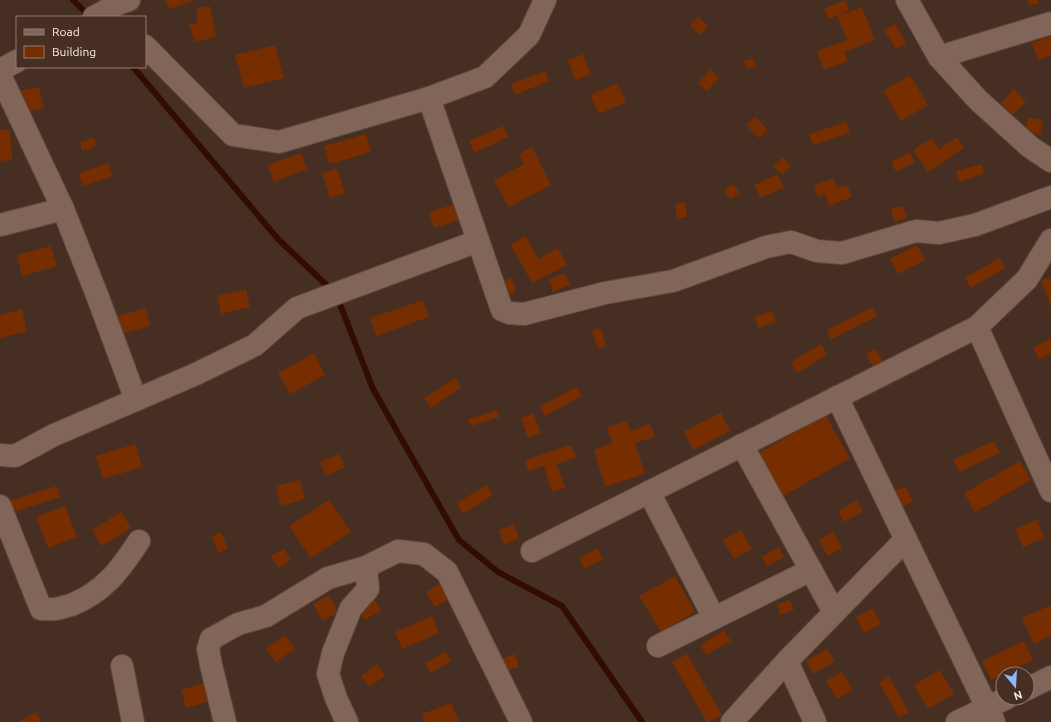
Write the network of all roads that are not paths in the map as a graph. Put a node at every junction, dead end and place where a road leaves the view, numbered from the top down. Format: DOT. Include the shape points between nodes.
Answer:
graph roads {
  1 [pos="129,0"];
  2 [pos="545,0"];
  3 [pos="907,0"];
  4 [pos="105,11"];
  5 [pos="1051,23"];
  6 [pos="146,47"];
  7 [pos="939,57"];
  8 [pos="16,62"];
  9 [pos="0,70"];
  10 [pos="0,75"];
  11 [pos="429,98"];
  12 [pos="1051,161"];
  13 [pos="1051,196"];
  14 [pos="63,209"];
  15 [pos="0,224"];
  16 [pos="1051,240"];
  17 [pos="478,241"];
  18 [pos="977,326"];
  19 [pos="837,397"];
  20 [pos="136,400"];
  21 [pos="742,445"];
  22 [pos="0,455"];
  23 [pos="1051,491"];
  24 [pos="649,492"];
  25 [pos="0,506"];
  26 [pos="906,539"];
  27 [pos="139,541"];
  28 [pos="532,551"];
  29 [pos="366,567"];
  30 [pos="811,570"];
  31 [pos="834,612"];
  32 [pos="714,618"];
  33 [pos="658,646"];
  34 [pos="787,661"];
  35 [pos="122,666"];
  36 [pos="1051,677"];
  37 [pos="1035,685"];
  38 [pos="999,706"];
  39 [pos="991,715"];
  40 [pos="133,722"];
  41 [pos="225,722"];
  42 [pos="347,722"];
  43 [pos="521,722"];
  44 [pos="732,722"];
  45 [pos="815,722"];
  46 [pos="957,722"];
  1 -- 4 [label="street"];
  2 -- 11 [label="street" via="529,35 485,77"];
  3 -- 7 [label="street"];
  5 -- 7 [label="street"];
  6 -- 11 [label="street" via="233,135 279,142"];
  7 -- 12 [label="street" via="978,100 1030,147"];
  8 -- 9 [label="street"];
  10 -- 14 [label="street"];
  11 -- 17 [label="street"];
  13 -- 17 [label="street" via="975,225 939,233 916,231 842,253 817,251 791,242 766,247 673,281 605,293 524,314 502,310"];
  14 -- 15 [label="street"];
  14 -- 20 [label="street"];
  16 -- 18 [label="street" via="1027,279"];
  17 -- 20 [label="street" via="297,308 255,345"];
  18 -- 19 [label="street"];
  18 -- 23 [label="street"];
  19 -- 21 [label="street"];
  19 -- 26 [label="street"];
  20 -- 22 [label="street" via="54,435 15,456"];
  21 -- 24 [label="street"];
  21 -- 30 [label="street"];
  24 -- 28 [label="street"];
  24 -- 32 [label="street"];
  25 -- 27 [label="street" via="41,610 55,610 83,600 104,586 123,565"];
  26 -- 31 [label="street"];
  26 -- 39 [label="street"];
  29 -- 41 [label="street" via="328,578 266,616 238,624 211,639 208,649"];
  29 -- 42 [label="street" via="368,589 351,608 333,652 328,674"];
  29 -- 43 [label="street" via="398,551 424,554 447,572"];
  30 -- 31 [label="street"];
  30 -- 32 [label="street"];
  31 -- 34 [label="street"];
  32 -- 33 [label="street"];
  34 -- 44 [label="street"];
  34 -- 45 [label="street"];
  35 -- 40 [label="street"];
  36 -- 37 [label="street"];
  38 -- 39 [label="street"];
  39 -- 46 [label="street"];
}
